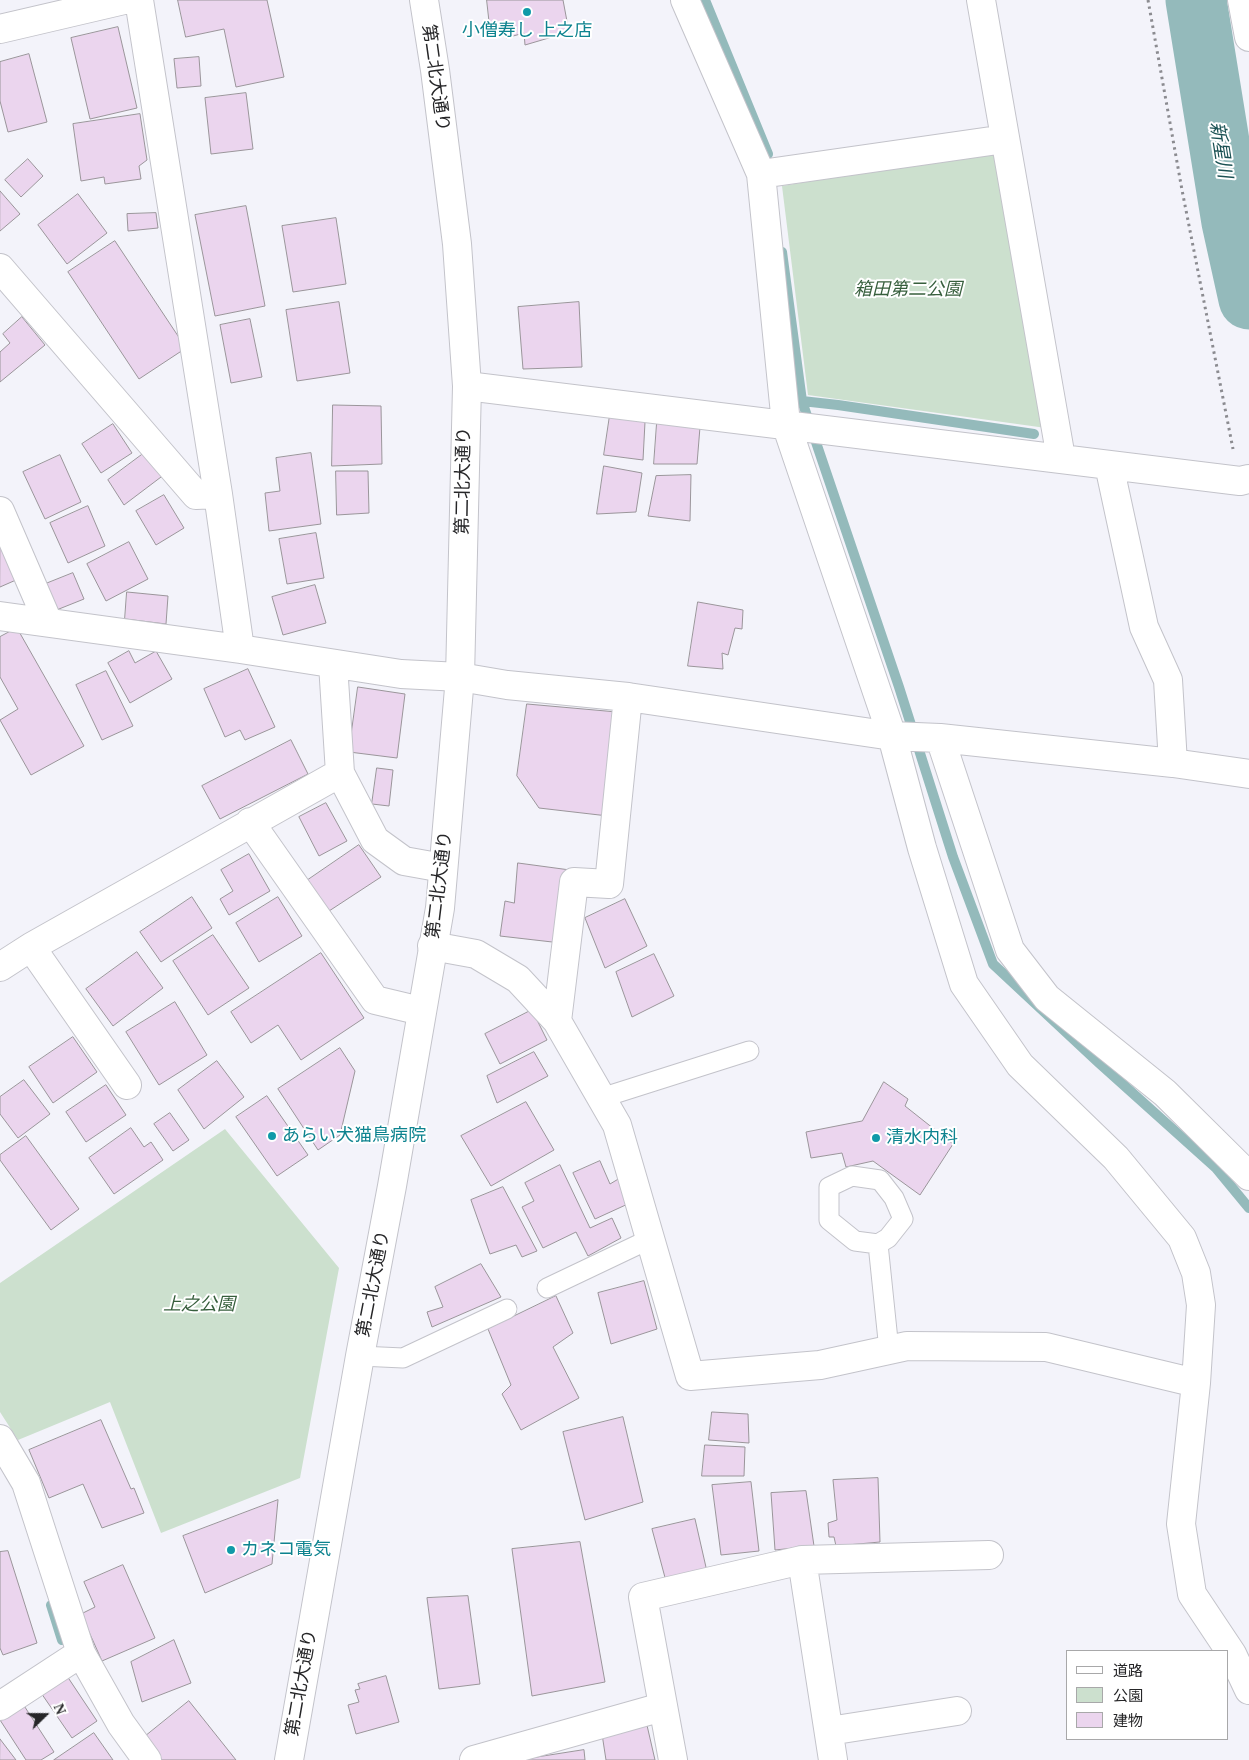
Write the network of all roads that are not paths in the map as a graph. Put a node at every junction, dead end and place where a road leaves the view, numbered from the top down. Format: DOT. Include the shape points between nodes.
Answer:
graph roads {
  1 [pos="124,0"];
  2 [pos="139,0"];
  3 [pos="424,0"];
  4 [pos="685,0"];
  5 [pos="981,0"];
  6 [pos="1242,0"];
  7 [pos="0,30"];
  8 [pos="1249,37"];
  9 [pos="1005,139"];
  10 [pos="761,174"];
  11 [pos="0,268"];
  12 [pos="467,386"];
  13 [pos="793,425"];
  14 [pos="1061,458"];
  15 [pos="1108,464"];
  16 [pos="1244,480"];
  17 [pos="218,494"];
  18 [pos="0,511"];
  19 [pos="0,616"];
  20 [pos="48,622"];
  21 [pos="240,649"];
  22 [pos="333,664"];
  23 [pos="460,677"];
  24 [pos="628,697"];
  25 [pos="894,736"];
  26 [pos="939,738"];
  27 [pos="1173,763"];
  28 [pos="340,773"];
  29 [pos="1249,774"];
  30 [pos="250,822"];
  31 [pos="443,868"];
  32 [pos="432,946"];
  33 [pos="31,947"];
  34 [pos="0,967"];
  35 [pos="421,1011"];
  36 [pos="557,1022"];
  37 [pos="749,1051"];
  38 [pos="127,1085"];
  39 [pos="601,1098"];
  40 [pos="1249,1176"];
  41 [pos="650,1238"];
  42 [pos="878,1244"];
  43 [pos="548,1288"];
  44 [pos="507,1309"];
  45 [pos="889,1350"];
  46 [pos="360,1356"];
  47 [pos="1196,1383"];
  48 [pos="0,1439"];
  49 [pos="989,1555"];
  50 [pos="802,1560"];
  51 [pos="80,1653"];
  52 [pos="1249,1690"];
  53 [pos="0,1706"];
  54 [pos="662,1707"];
  55 [pos="957,1711"];
  56 [pos="829,1731"];
  57 [pos="147,1760"];
  58 [pos="289,1760"];
  59 [pos="474,1760"];
  60 [pos="673,1760"];
  61 [pos="834,1760"];
  1 -- 7 [label="street"];
  2 -- 17 [label="street"];
  3 -- 12 [label="street, 第二北大通り" via="457,244"];
  4 -- 10 [label="street"];
  5 -- 9 [label="street"];
  6 -- 8 [label="street"];
  9 -- 10 [label="street"];
  9 -- 14 [label="street"];
  10 -- 13 [label="street"];
  11 -- 17 [label="street" via="196,494"];
  12 -- 13 [label="street"];
  12 -- 23 [label="street, 第二北大通り"];
  13 -- 14 [label="street"];
  13 -- 25 [label="street"];
  14 -- 15 [label="street"];
  15 -- 16 [label="street"];
  15 -- 27 [label="street" via="1144,627 1168,680"];
  17 -- 21 [label="street"];
  18 -- 20 [label="street"];
  19 -- 20 [label="street"];
  20 -- 21 [label="street"];
  21 -- 22 [label="street"];
  22 -- 23 [label="street" via="401,674"];
  22 -- 28 [label="street"];
  23 -- 24 [label="street"];
  23 -- 31 [label="street, 第二北大通り"];
  24 -- 25 [label="street"];
  24 -- 36 [label="street" via="609,884 574,882"];
  25 -- 26 [label="street"];
  25 -- 47 [label="street" via="922,848 964,984 1020,1065 1116,1158 1182,1238 1196,1273 1201,1305"];
  26 -- 27 [label="street"];
  26 -- 40 [label="street" via="1010,950 1046,998 1166,1093"];
  27 -- 29 [label="street"];
  28 -- 30 [label="street"];
  28 -- 31 [label="street" via="375,840 404,861"];
  30 -- 33 [label="street"];
  30 -- 35 [label="street" via="375,1000"];
  31 -- 32 [label="street, 第二北大通り" via="440,908"];
  32 -- 35 [label="street, 第二北大通り"];
  32 -- 36 [label="street" via="476,954 518,979"];
  33 -- 34 [label="street"];
  33 -- 38 [label="street"];
  35 -- 46 [label="street, 第二北大通り"];
  36 -- 39 [label="street"];
  37 -- 39 [label="lane"];
  39 -- 41 [label="street" via="617,1125"];
  41 -- 43 [label="lane"];
  41 -- 45 [label="street" via="690,1376 820,1365"];
  42 -- 45 [label="lane"];
  44 -- 46 [label="lane" via="403,1358"];
  45 -- 47 [label="street" via="908,1346 1046,1347"];
  46 -- 58 [label="street, 第二北大通り"];
  47 -- 52 [label="street" via="1181,1524 1192,1594 1232,1654"];
  48 -- 51 [label="street" via="26,1483"];
  49 -- 50 [label="street"];
  50 -- 54 [label="street" via="643,1597"];
  50 -- 56 [label="street"];
  51 -- 53 [label="street"];
  51 -- 57 [label="street" via="121,1724"];
  54 -- 59 [label="street"];
  54 -- 60 [label="street"];
  55 -- 56 [label="street"];
  56 -- 61 [label="street"];
}
